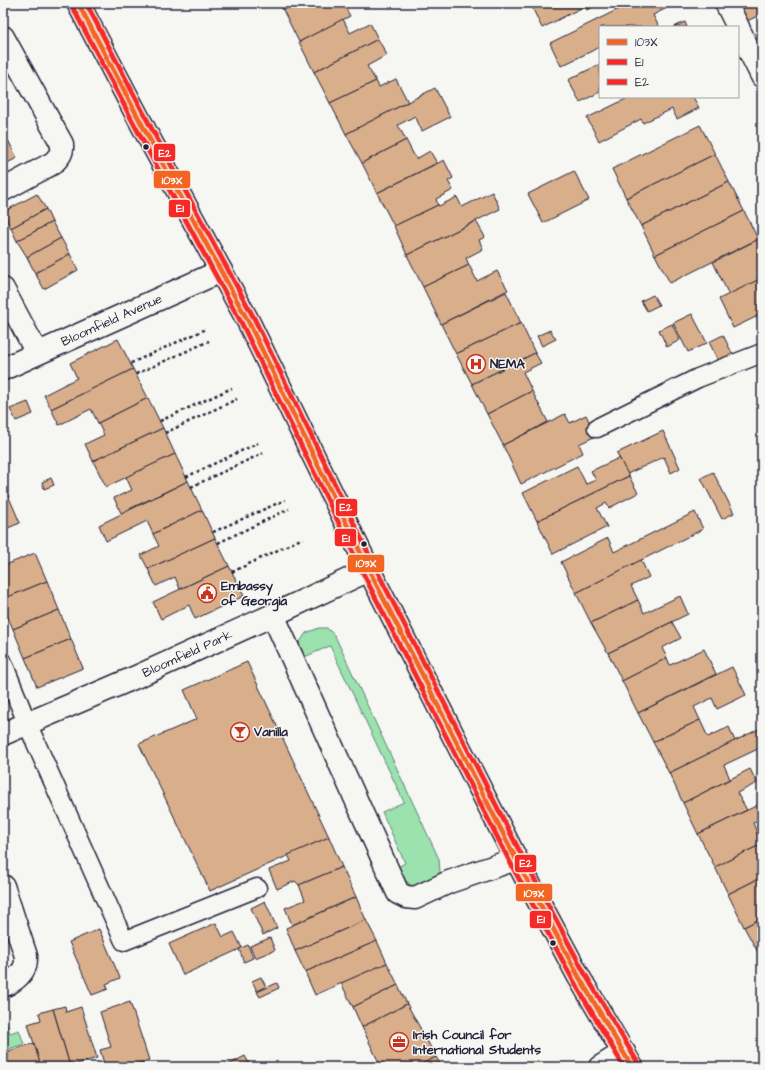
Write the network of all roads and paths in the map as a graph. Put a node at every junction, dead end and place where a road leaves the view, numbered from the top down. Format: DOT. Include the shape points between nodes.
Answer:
graph roads {
  1 [pos="78,3"];
  2 [pos="726,3"];
  3 [pos="738,26"];
  4 [pos="739,29"];
  5 [pos="3,37"];
  6 [pos="762,76"];
  7 [pos="3,190"];
  8 [pos="220,271"];
  9 [pos="3,289"];
  10 [pos="204,330"];
  11 [pos="209,341"];
  12 [pos="37,353"];
  13 [pos="762,353"];
  14 [pos="131,363"];
  15 [pos="3,369"];
  16 [pos="136,374"];
  17 [pos="232,388"];
  18 [pos="237,399"];
  19 [pos="160,421"];
  20 [pos="597,428"];
  21 [pos="165,433"];
  22 [pos="258,443"];
  23 [pos="263,453"];
  24 [pos="186,477"];
  25 [pos="191,487"];
  26 [pos="285,500"];
  27 [pos="289,509"];
  28 [pos="213,532"];
  29 [pos="303,538"];
  30 [pos="218,543"];
  31 [pos="369,570"];
  32 [pos="232,572"];
  33 [pos="273,615"];
  34 [pos="3,663"];
  35 [pos="27,723"];
  36 [pos="3,734"];
  37 [pos="516,858"];
  38 [pos="3,886"];
  39 [pos="257,888"];
  40 [pos="3,986"];
  41 [pos="628,1059"];
  42 [pos="600,1067"];
  1 -- 8 [label="street"];
  2 -- 3 [label="street"];
  4 -- 6 [label="street"];
  5 -- 7 [label="street" via="62,144 59,157 53,163"];
  8 -- 12 [label="street, Bloomfield Avenue"];
  8 -- 31 [label="street" via="248,322"];
  9 -- 12 [label="street"];
  10 -- 14 [label="path"];
  11 -- 16 [label="path"];
  12 -- 15 [label="street, Bloomfield Avenue"];
  13 -- 20 [label="lane" via="698,378"];
  17 -- 19 [label="path"];
  18 -- 21 [label="path"];
  22 -- 24 [label="path"];
  23 -- 25 [label="path"];
  26 -- 28 [label="path"];
  27 -- 30 [label="path"];
  29 -- 32 [label="path"];
  31 -- 33 [label="street, Bloomfield Park"];
  31 -- 37 [label="street"];
  33 -- 35 [label="street, Bloomfield Park"];
  33 -- 37 [label="street" via="398,893 415,898 449,882"];
  34 -- 35 [label="lane"];
  35 -- 36 [label="street, Bloomfield Park"];
  35 -- 39 [label="lane" via="124,941"];
  37 -- 41 [label="street" via="579,977"];
  38 -- 40 [label="street" via="26,956 25,967 9,984"];
  41 -- 42 [label="street"];
}
